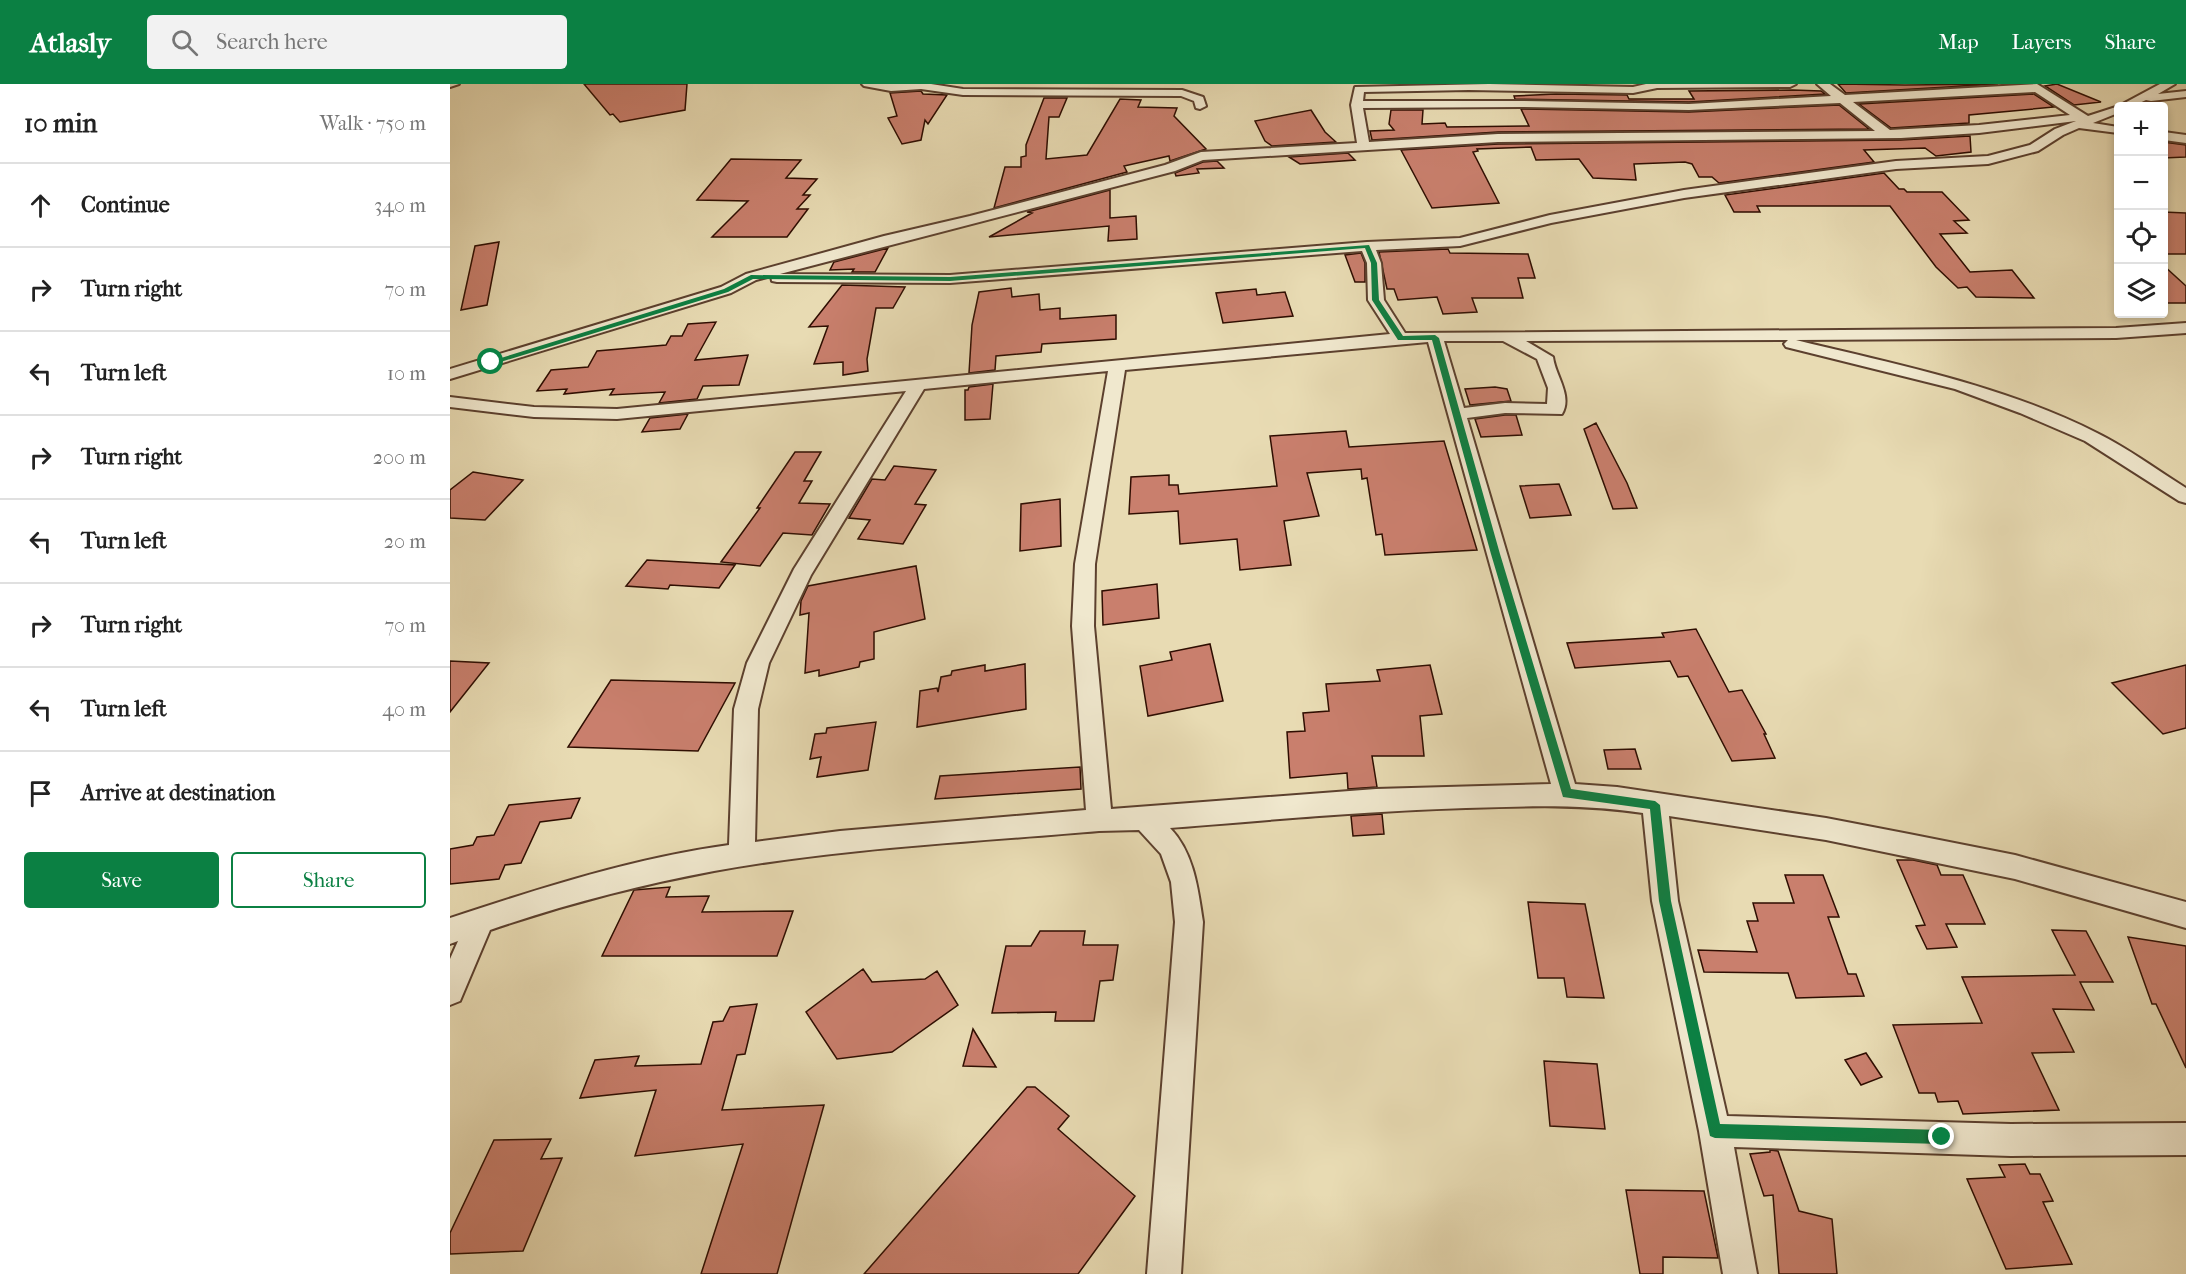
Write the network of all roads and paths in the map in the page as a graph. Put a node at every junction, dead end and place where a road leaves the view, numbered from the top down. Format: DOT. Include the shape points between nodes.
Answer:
graph roads {
  1 [pos="868,84"];
  2 [pos="1790,84"];
  3 [pos="1823,84"];
  4 [pos="1887,84"];
  5 [pos="2169,84"];
  6 [pos="2032,86"];
  7 [pos="1359,87"];
  8 [pos="2186,94"];
  9 [pos="1901,98"];
  10 [pos="1845,100"];
  11 [pos="2138,100"];
  12 [pos="2134,102"];
  13 [pos="1357,105"];
  14 [pos="1200,106"];
  15 [pos="2114,110"];
  16 [pos="2082,121"];
  17 [pos="2114,129"];
  18 [pos="1887,134"];
  19 [pos="2168,137"];
  20 [pos="2186,139"];
  21 [pos="1363,145"];
  22 [pos="1367,246"];
  23 [pos="751,277"];
  24 [pos="2186,327"];
  25 [pos="1755,335"];
  26 [pos="1507,337"];
  27 [pos="1401,338"];
  28 [pos="1435,338"];
  29 [pos="1117,365"];
  30 [pos="450,374"];
  31 [pos="919,384"];
  32 [pos="450,402"];
  33 [pos="1456,414"];
  34 [pos="2186,497"];
  35 [pos="1566,794"];
  36 [pos="1655,805"];
  37 [pos="1145,819"];
  38 [pos="1099,820"];
  39 [pos="742,855"];
  40 [pos="2186,915"];
  41 [pos="480,921"];
  42 [pos="450,931"];
  43 [pos="450,992"];
  44 [pos="1715,1131"];
  45 [pos="2186,1139"];
  46 [pos="1164,1274"];
  47 [pos="1740,1274"];
  1 -- 14 [label="street" via="963,92 1182,93 1199,99"];
  2 -- 7 [label="street" via="1658,85 1633,90"];
  3 -- 10 [label="street"];
  4 -- 9 [label="street"];
  5 -- 11 [label="street"];
  6 -- 9 [label="street"];
  6 -- 16 [label="street"];
  7 -- 13 [label="street"];
  8 -- 11 [label="street"];
  9 -- 10 [label="street"];
  10 -- 13 [label="street" via="1689,107"];
  10 -- 18 [label="street"];
  11 -- 12 [label="street"];
  13 -- 21 [label="street"];
  15 -- 16 [label="street"];
  16 -- 17 [label="street"];
  16 -- 18 [label="street"];
  16 -- 22 [label="street" via="2034,148 1988,160 1896,165 1684,194 1550,219 1460,242"];
  18 -- 21 [label="street" via="1498,138"];
  19 -- 20 [label="street"];
  21 -- 23 [label="street" via="1201,156 1170,168"];
  22 -- 23 [label="street" via="950,279"];
  22 -- 27 [label="street" via="1374,263 1376,300"];
  23 -- 30 [label="street" via="726,290"];
  24 -- 25 [label="street" via="2116,333"];
  25 -- 26 [label="street"];
  25 -- 34 [label="street" via="1961,386 2026,409 2091,437"];
  26 -- 28 [label="street"];
  26 -- 33 [label="street" via="1545,357 1556,388 1556,410 1505,408"];
  27 -- 28 [label="street"];
  27 -- 29 [label="street"];
  28 -- 33 [label="street"];
  29 -- 31 [label="street"];
  29 -- 38 [label="street" via="1082,595"];
  31 -- 32 [label="street" via="617,414 521,412"];
  31 -- 39 [label="street" via="801,574 758,663 746,709"];
  33 -- 35 [label="street"];
  35 -- 36 [label="street"];
  35 -- 37 [label="street" via="1377,801"];
  36 -- 40 [label="street" via="1909,844 2015,867"];
  36 -- 44 [label="street" via="1665,901"];
  37 -- 38 [label="street"];
  37 -- 46 [label="street" via="1171,847 1184,882 1189,922"];
  38 -- 39 [label="street" via="840,842"];
  39 -- 41 [label="street" via="626,878"];
  41 -- 42 [label="street"];
  41 -- 43 [label="street"];
  44 -- 45 [label="street" via="2011,1140"];
  44 -- 47 [label="street"];
}
